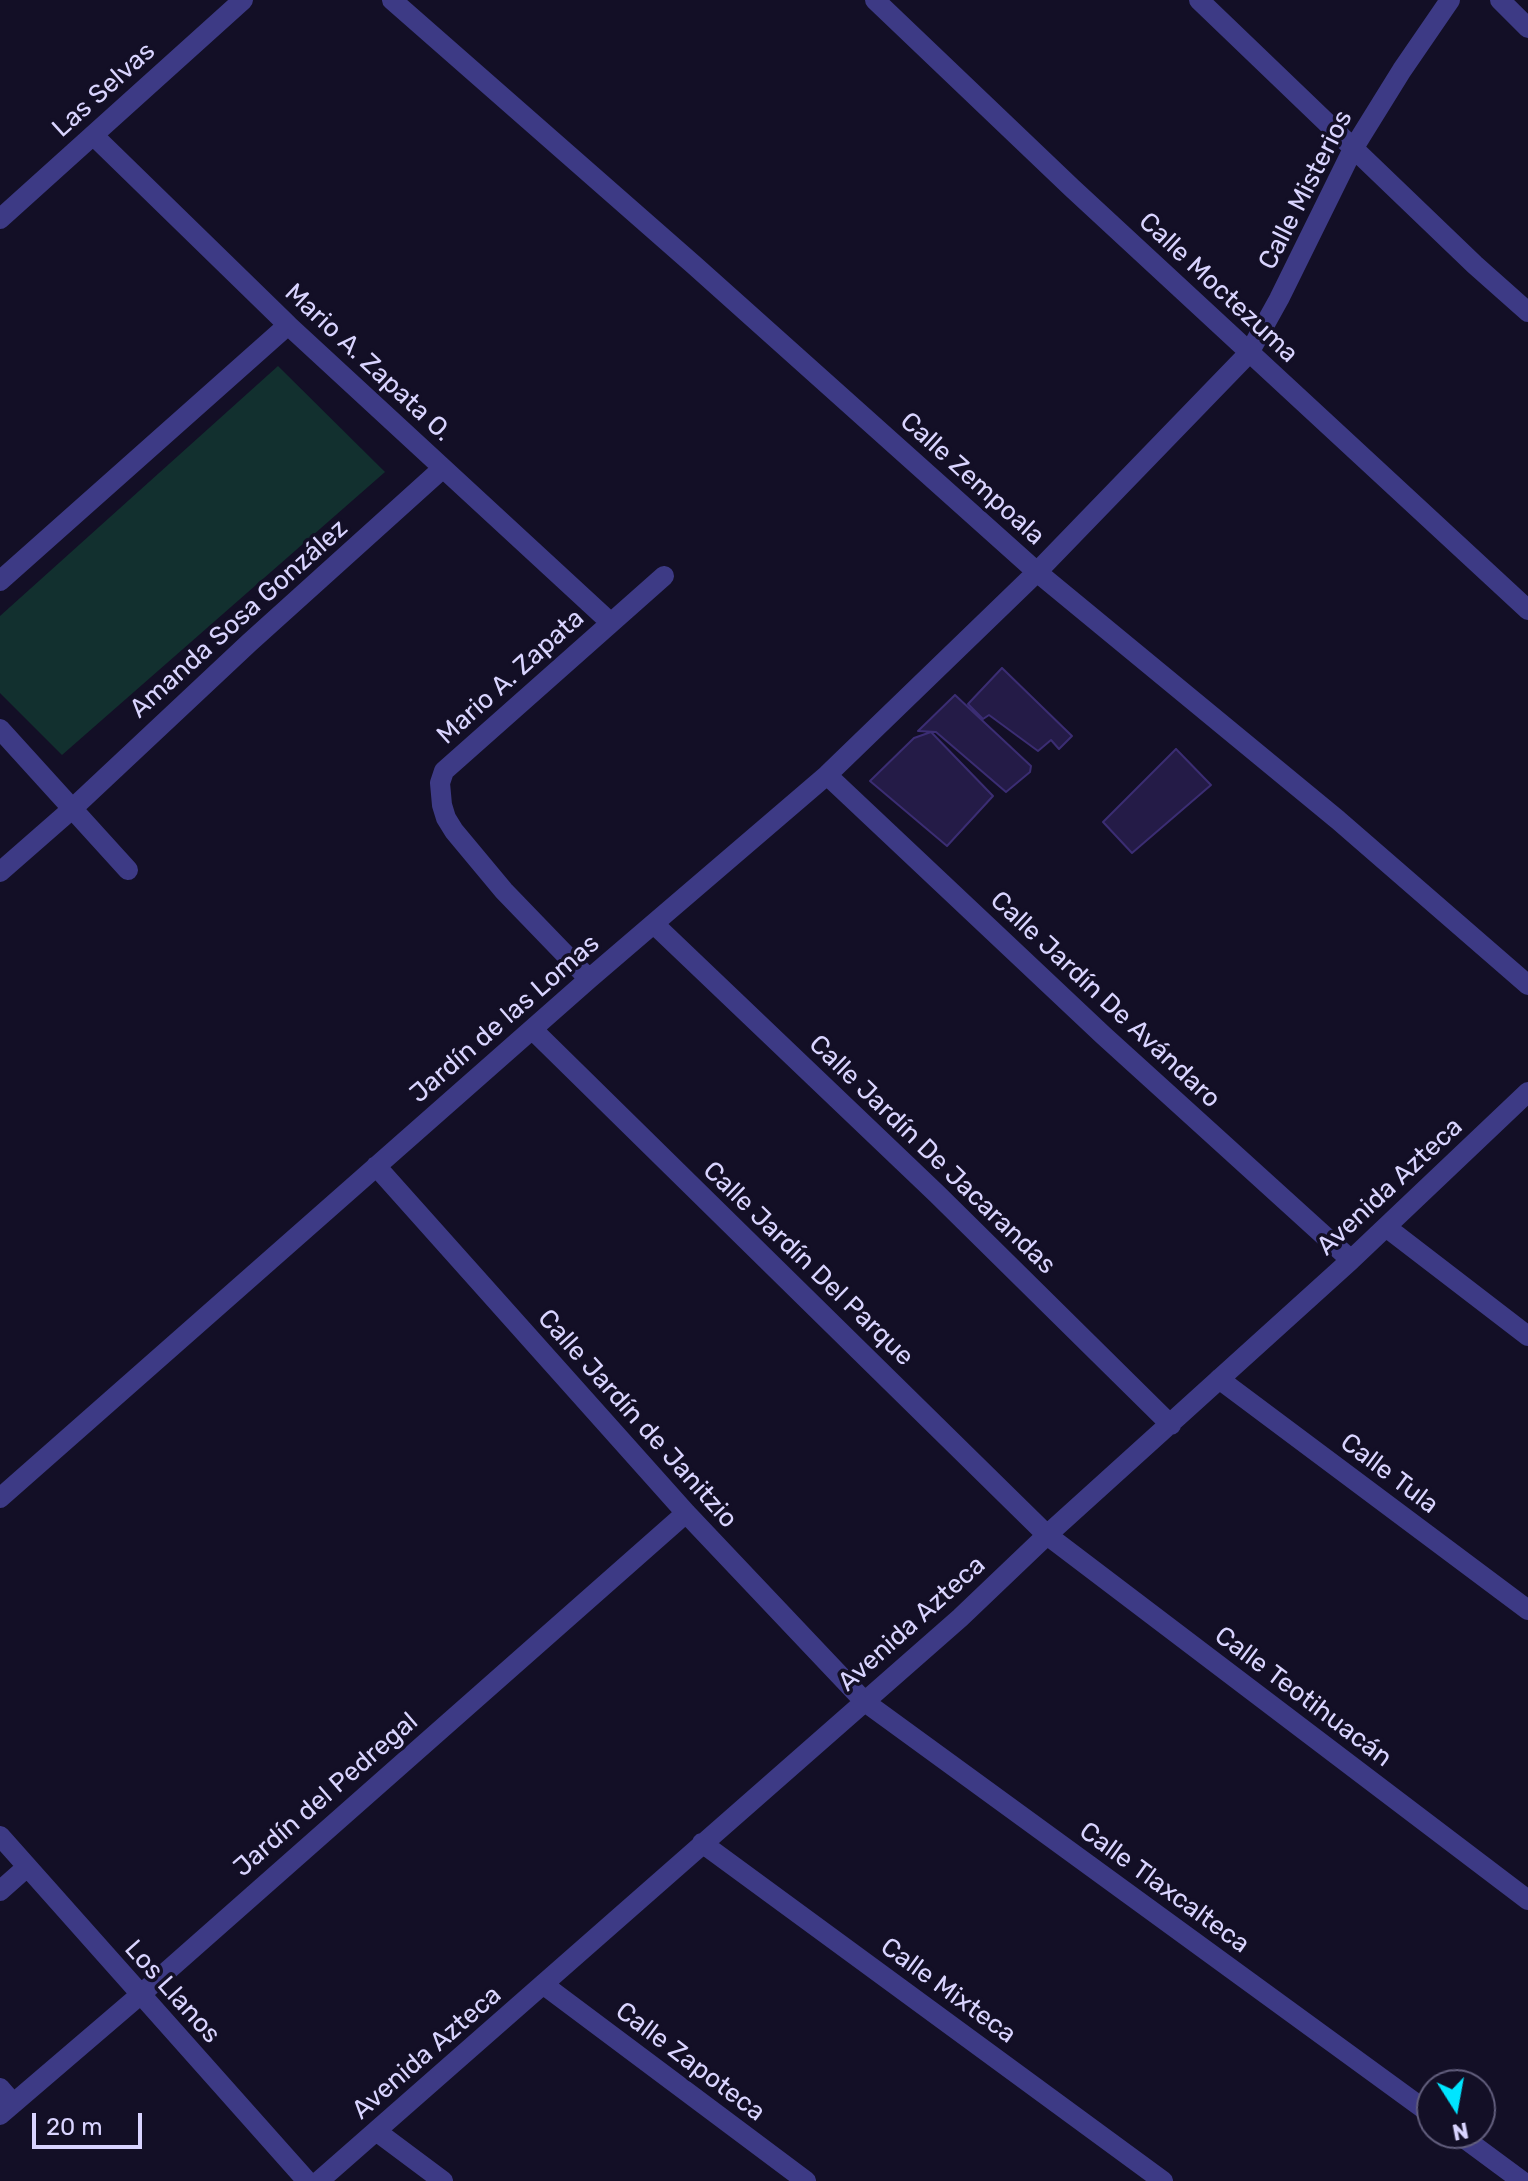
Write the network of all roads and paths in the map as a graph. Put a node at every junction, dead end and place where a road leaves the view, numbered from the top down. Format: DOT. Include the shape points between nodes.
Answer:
graph roads {
  1 [pos="243,0"];
  2 [pos="392,0"];
  3 [pos="875,0"];
  4 [pos="1199,0"];
  5 [pos="1450,0"];
  6 [pos="1500,0"];
  7 [pos="1528,28"];
  8 [pos="93,135"];
  9 [pos="1353,149"];
  10 [pos="0,219"];
  11 [pos="1528,312"];
  12 [pos="288,325"];
  13 [pos="1249,353"];
  14 [pos="443,468"];
  15 [pos="1037,572"];
  16 [pos="664,576"];
  17 [pos="0,581"];
  18 [pos="1528,610"];
  19 [pos="611,623"];
  20 [pos="0,729"];
  21 [pos="827,775"];
  22 [pos="72,809"];
  23 [pos="128,870"];
  24 [pos="0,872"];
  25 [pos="654,924"];
  26 [pos="589,979"];
  27 [pos="1528,985"];
  28 [pos="533,1030"];
  29 [pos="1528,1092"];
  30 [pos="376,1166"];
  31 [pos="1386,1227"];
  32 [pos="1351,1260"];
  33 [pos="1528,1336"];
  34 [pos="1219,1379"];
  35 [pos="1171,1425"];
  36 [pos="0,1498"];
  37 [pos="686,1513"];
  38 [pos="1047,1535"];
  39 [pos="1528,1610"];
  40 [pos="865,1702"];
  41 [pos="0,1836"];
  42 [pos="702,1843"];
  43 [pos="27,1867"];
  44 [pos="0,1891"];
  45 [pos="1528,1900"];
  46 [pos="544,1985"];
  47 [pos="140,1995"];
  48 [pos="4,2102"];
  49 [pos="1416,2103"];
  50 [pos="376,2131"];
  51 [pos="1479,2149"];
  52 [pos="307,2181"];
  53 [pos="319,2181"];
  54 [pos="443,2181"];
  55 [pos="806,2181"];
  56 [pos="1163,2181"];
  57 [pos="1522,2181"];
  1 -- 8 [label="street, Las Selvas"];
  2 -- 15 [label="street, Calle Zempoala"];
  3 -- 13 [label="street, Calle Moctezuma"];
  4 -- 9 [label="street"];
  5 -- 9 [label="street, Calle Misterios"];
  6 -- 7 [label="street"];
  8 -- 10 [label="street, Las Selvas"];
  8 -- 12 [label="street, Mario A. Zapata O."];
  9 -- 11 [label="street"];
  9 -- 13 [label="street, Calle Misterios"];
  12 -- 14 [label="street, Mario A. Zapata O."];
  12 -- 17 [label="street"];
  13 -- 15 [label="street, Calle Misterios"];
  13 -- 18 [label="street, Calle Moctezuma"];
  14 -- 19 [label="street, Mario A. Zapata O."];
  14 -- 22 [label="street, Amanda Sosa González"];
  15 -- 21 [label="street, Jardín de las Lomas"];
  15 -- 27 [label="street, Calle Zempoala"];
  16 -- 19 [label="street, Mario A. Zapata"];
  19 -- 26 [label="street, Mario A. Zapata" via="444,771 439,794 454,831"];
  20 -- 22 [label="street"];
  21 -- 25 [label="street, Jardín de las Lomas"];
  21 -- 32 [label="street, Calle Jardín De Avándaro"];
  22 -- 23 [label="street"];
  22 -- 24 [label="street, Amanda Sosa González"];
  25 -- 26 [label="street, Jardín de las Lomas"];
  25 -- 35 [label="street, Calle Jardín De Jacarandas"];
  26 -- 28 [label="street, Jardín de las Lomas"];
  28 -- 30 [label="street, Jardín de las Lomas"];
  28 -- 38 [label="street, Calle Jardín Del Parque"];
  29 -- 31 [label="street, Avenida Azteca"];
  30 -- 36 [label="street, Jardín de las Lomas"];
  30 -- 37 [label="street, Calle Jardín de Janitzio"];
  31 -- 32 [label="street, Avenida Azteca"];
  31 -- 33 [label="street"];
  32 -- 34 [label="street, Avenida Azteca"];
  34 -- 35 [label="street, Avenida Azteca"];
  34 -- 39 [label="street, Calle Tula"];
  35 -- 38 [label="street, Avenida Azteca"];
  37 -- 40 [label="street, Calle Jardín de Janitzio"];
  37 -- 47 [label="street, Jardín del Pedregal"];
  38 -- 40 [label="street, Avenida Azteca"];
  38 -- 45 [label="street, Calle Teotihuacán"];
  40 -- 42 [label="street, Avenida Azteca"];
  40 -- 49 [label="street, Calle Tlaxcalteca"];
  41 -- 43 [label="street, Los Llanos"];
  42 -- 46 [label="street, Avenida Azteca"];
  42 -- 56 [label="street, Calle Mixteca"];
  43 -- 44 [label="street"];
  43 -- 47 [label="street, Los Llanos"];
  46 -- 50 [label="street, Avenida Azteca"];
  46 -- 55 [label="street, Calle Zapoteca"];
  47 -- 48 [label="street, Jardín del Pedregal"];
  47 -- 52 [label="street, Los Llanos"];
  50 -- 53 [label="street, Avenida Azteca"];
  50 -- 54 [label="street"];
  51 -- 57 [label="street"];
}
